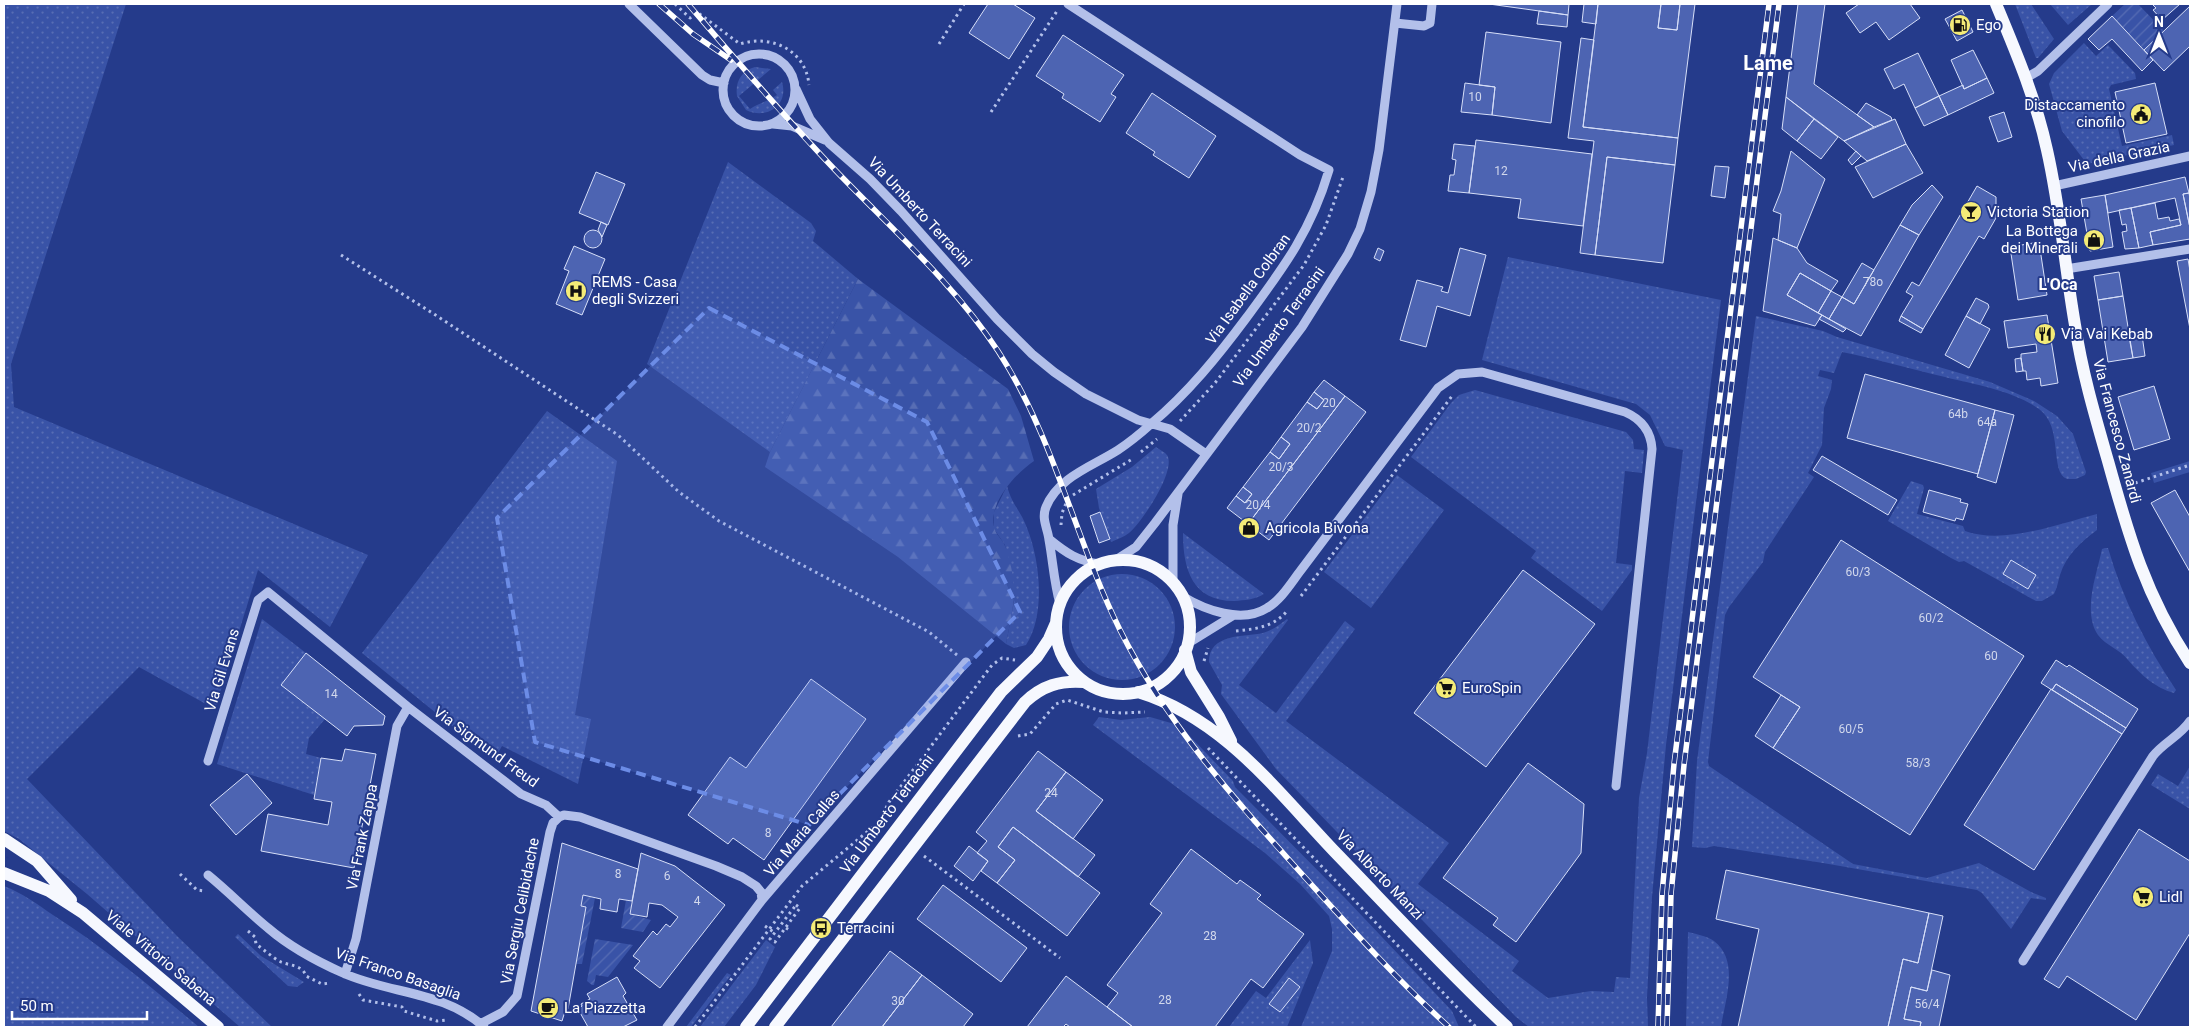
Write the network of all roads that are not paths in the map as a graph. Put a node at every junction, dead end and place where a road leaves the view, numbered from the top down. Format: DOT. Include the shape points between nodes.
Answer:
graph roads {
  1 [pos="629,4"];
  2 [pos="1068,4"];
  3 [pos="1397,4"];
  4 [pos="1432,4"];
  5 [pos="1996,4"];
  6 [pos="2108,4"];
  7 [pos="1395,23"];
  8 [pos="2026,78"];
  9 [pos="724,83"];
  10 [pos="796,89"];
  11 [pos="772,124"];
  12 [pos="829,143"];
  13 [pos="2190,156"];
  14 [pos="2054,186"];
  15 [pos="2190,249"];
  16 [pos="2066,269"];
  17 [pos="1152,424"];
  18 [pos="1206,454"];
  19 [pos="1180,489"];
  20 [pos="1049,539"];
  21 [pos="1114,561"];
  22 [pos="1100,564"];
  23 [pos="1173,583"];
  24 [pos="268,592"];
  25 [pos="1182,596"];
  26 [pos="1060,604"];
  27 [pos="1234,615"];
  28 [pos="1056,623"];
  29 [pos="1186,648"];
  30 [pos="966,662"];
  31 [pos="2190,662"];
  32 [pos="1084,682"];
  33 [pos="1138,692"];
  34 [pos="408,707"];
  35 [pos="2190,721"];
  36 [pos="1232,743"];
  37 [pos="208,761"];
  38 [pos="1616,786"];
  39 [pos="559,817"];
  40 [pos="4,839"];
  41 [pos="4,873"];
  42 [pos="208,875"];
  43 [pos="762,900"];
  44 [pos="83,913"];
  45 [pos="2023,961"];
  46 [pos="345,974"];
  47 [pos="482,1026"];
  48 [pos="218,1027"];
  49 [pos="667,1027"];
  50 [pos="746,1027"];
  51 [pos="775,1027"];
  52 [pos="1507,1027"];
  1 -- 9 [label="street" via="702,76"];
  2 -- 17 [label="street, Via Isabella Colbran" via="1300,155 1329,170 1315,210 1289,260 1220,352 1184,394"];
  3 -- 7 [label="street, Via Umberto Terracini"];
  4 -- 7 [label="street" via="1430,23 1424,26"];
  5 -- 8 [label="main road, Via Francesco Zanardi"];
  6 -- 8 [label="street" via="2038,71"];
  7 -- 18 [label="street, Via Umberto Terracini" via="1379,150 1360,229 1335,278 1302,327"];
  8 -- 14 [label="main road, Via Francesco Zanardi" via="2040,118"];
  9 -- 10 [label="street, Via Umberto Terracini" via="736,63 758,54 781,61 791,73"];
  9 -- 11 [label="street, Via Umberto Terracini" via="725,102 735,117 753,126"];
  10 -- 11 [label="street" via="794,102 787,113"];
  10 -- 12 [label="street, Via Umberto Terracini" via="810,119"];
  11 -- 12 [label="street, Via Umberto Terracini" via="792,126"];
  12 -- 17 [label="street, Via Umberto Terracini" via="901,211 1032,354 1086,394 1119,412"];
  13 -- 14 [label="street, Via della Grazia"];
  14 -- 16 [label="main road, Via Francesco Zanardi"];
  15 -- 16 [label="street"];
  16 -- 31 [label="main road, Via Francesco Zanardi" via="2085,380 2131,540 2155,604"];
  17 -- 18 [label="street, Via Umberto Terracini" via="1170,429"];
  17 -- 20 [label="street, Via Isabella Colbran" via="1119,450 1055,490 1044,516"];
  18 -- 19 [label="street, Via Umberto Terracini"];
  19 -- 21 [label="street, Via Umberto Terracini" via="1136,547"];
  19 -- 23 [label="street, Via Umberto Terracini" via="1173,525"];
  20 -- 22 [label="street" via="1082,561"];
  20 -- 26 [label="street, Via Isabella Colbran" via="1054,584"];
  21 -- 22 [label="main road"];
  21 -- 23 [label="main road" via="1146,564"];
  22 -- 26 [label="main road" via="1074,581"];
  23 -- 25 [label="main road"];
  24 -- 34 [label="street, Via Sigmund Freud"];
  24 -- 37 [label="street, Via Gil Evans" via="258,600"];
  25 -- 27 [label="street" via="1199,606"];
  25 -- 29 [label="main road" via="1189,620"];
  26 -- 28 [label="main road"];
  27 -- 29 [label="street"];
  27 -- 38 [label="street" via="1261,612 1278,600 1438,388 1458,374 1473,371 1494,374 1635,416 1649,433 1652,458"];
  28 -- 32 [label="main road" via="1061,652 1070,668"];
  28 -- 50 [label="main road, Via Umberto Terracini" via="1037,657 1001,692"];
  29 -- 33 [label="main road" via="1176,667 1163,680"];
  29 -- 36 [label="main road, Via Alberto Manzi" via="1191,672"];
  30 -- 43 [label="street, Via Maria Callas"];
  32 -- 33 [label="main road" via="1106,692"];
  32 -- 51 [label="main road" via="1051,685 1025,702"];
  33 -- 36 [label="main road, Via Alberto Manzi" via="1182,709"];
  34 -- 39 [label="street, Via Sigmund Freud" via="521,794 546,805"];
  34 -- 46 [label="street, Via Frank Zappa" via="398,726 356,940"];
  35 -- 45 [label="street" via="2153,756"];
  36 -- 52 [label="main road, Via Alberto Manzi" via="1465,988"];
  39 -- 43 [label="street" via="580,817 716,866 756,886"];
  39 -- 47 [label="street, Via Sergiu Celibidache" via="550,832 519,989 511,1004"];
  40 -- 44 [label="main road, Viale Vittorio Sabena" via="37,861"];
  41 -- 44 [label="main road, Viale Vittorio Sabena" via="32,882"];
  42 -- 46 [label="street, Via Franco Basaglia" via="281,939"];
  43 -- 49 [label="street, Via Maria Callas"];
  44 -- 48 [label="main road, Viale Vittorio Sabena"];
  46 -- 47 [label="street, Via Franco Basaglia" via="450,1005"];
}
